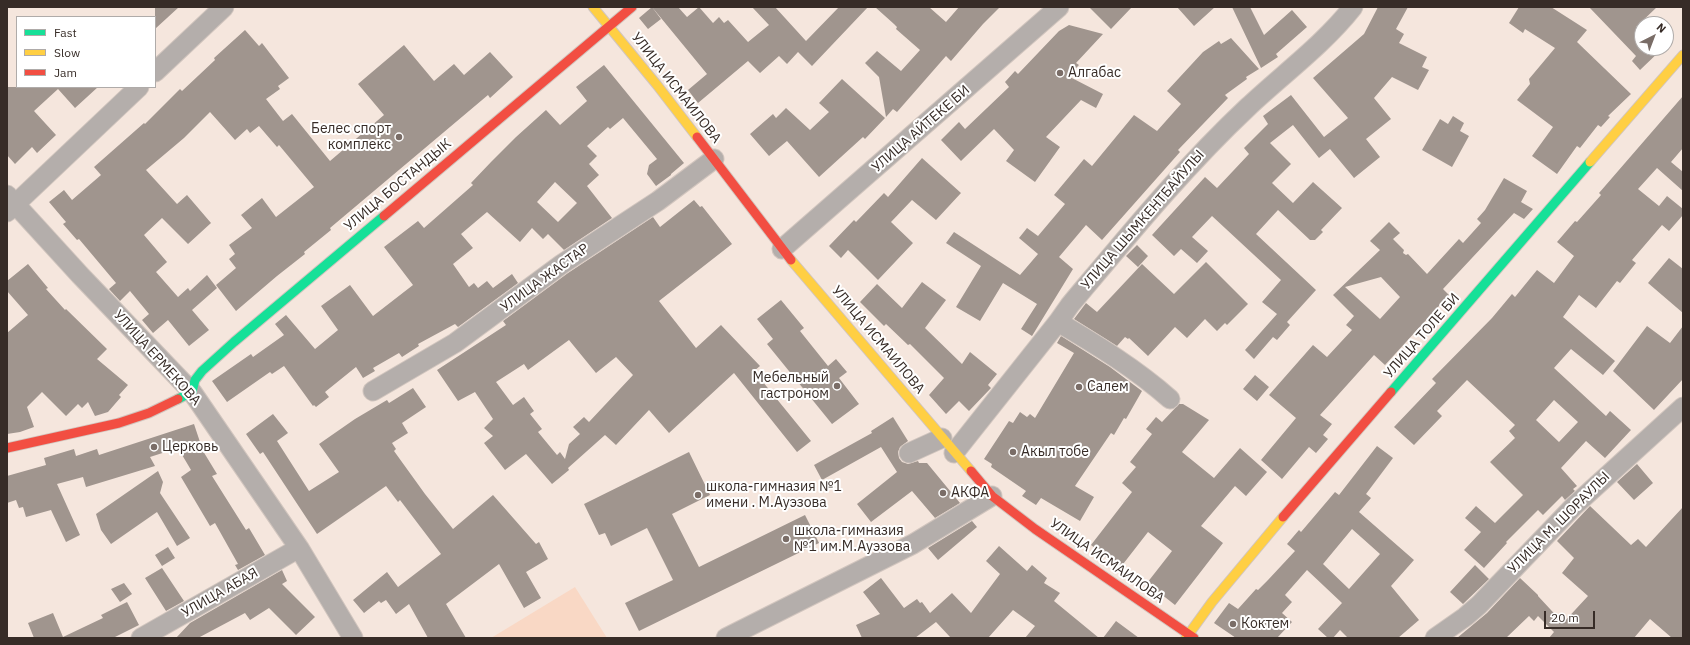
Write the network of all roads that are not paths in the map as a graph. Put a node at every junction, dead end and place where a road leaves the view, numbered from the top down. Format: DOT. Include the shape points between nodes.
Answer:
graph roads {
  1 [pos="224,7"];
  2 [pos="593,7"];
  3 [pos="632,7"];
  4 [pos="1059,7"];
  5 [pos="1353,7"];
  6 [pos="610,26"];
  7 [pos="1683,55"];
  8 [pos="156,71"];
  9 [pos="138,88"];
  10 [pos="714,160"];
  11 [pos="10,203"];
  12 [pos="782,249"];
  13 [pos="1058,322"];
  14 [pos="373,391"];
  15 [pos="192,392"];
  16 [pos="1170,399"];
  17 [pos="1683,407"];
  18 [pos="942,438"];
  19 [pos="7,448"];
  20 [pos="909,453"];
  21 [pos="954,453"];
  22 [pos="992,496"];
  23 [pos="299,548"];
  24 [pos="351,637"];
  25 [pos="1190,637"];
  26 [pos="141,638"];
  27 [pos="726,638"];
  28 [pos="1435,638"];
  1 -- 8 [label="street"];
  2 -- 6 [label="street, УЛИЦА ИСМАИЛОВА"];
  3 -- 6 [label="street, УЛИЦА БОСТАНДЫК"];
  4 -- 12 [label="street, УЛИЦА АЙТЕКЕ БИ"];
  5 -- 13 [label="street, УЛИЦА ШЫМКЕНТБАЙУЛЫ" via="1345,18 1248,106 1196,159 1094,276"];
  6 -- 10 [label="street, УЛИЦА ИСМАИЛОВА"];
  6 -- 15 [label="street, УЛИЦА БОСТАНДЫК" via="234,342 202,371 195,380"];
  7 -- 25 [label="street, УЛИЦА ТОЛЕ БИ" via="1281,519 1212,602"];
  9 -- 11 [label="street"];
  10 -- 12 [label="street, УЛИЦА ИСМАИЛОВА"];
  10 -- 14 [label="street, УЛИЦА ЖАСТАР" via="658,201 562,264 455,343"];
  11 -- 15 [label="street, УЛИЦА ЕРМЕКОВА"];
  12 -- 18 [label="street, УЛИЦА ИСМАИЛОВА"];
  13 -- 16 [label="street" via="1130,367"];
  13 -- 21 [label="street, УЛИЦА ШЫМКЕНТБАЙУЛЫ"];
  15 -- 19 [label="street" via="149,413 119,423"];
  15 -- 23 [label="street, УЛИЦА ЕРМЕКОВА"];
  17 -- 28 [label="street, УЛИЦА М. ШОРАУЛЫ" via="1574,506 1479,605"];
  18 -- 20 [label="street"];
  18 -- 21 [label="street, УЛИЦА ИСМАИЛОВА"];
  21 -- 22 [label="street, УЛИЦА ИСМАИЛОВА"];
  22 -- 25 [label="street, УЛИЦА ИСМАИЛОВА"];
  22 -- 27 [label="street" via="913,544"];
  23 -- 24 [label="street, УЛИЦА ЕРМЕКОВА"];
  23 -- 26 [label="street, УЛИЦА АБАЯ"];
}
